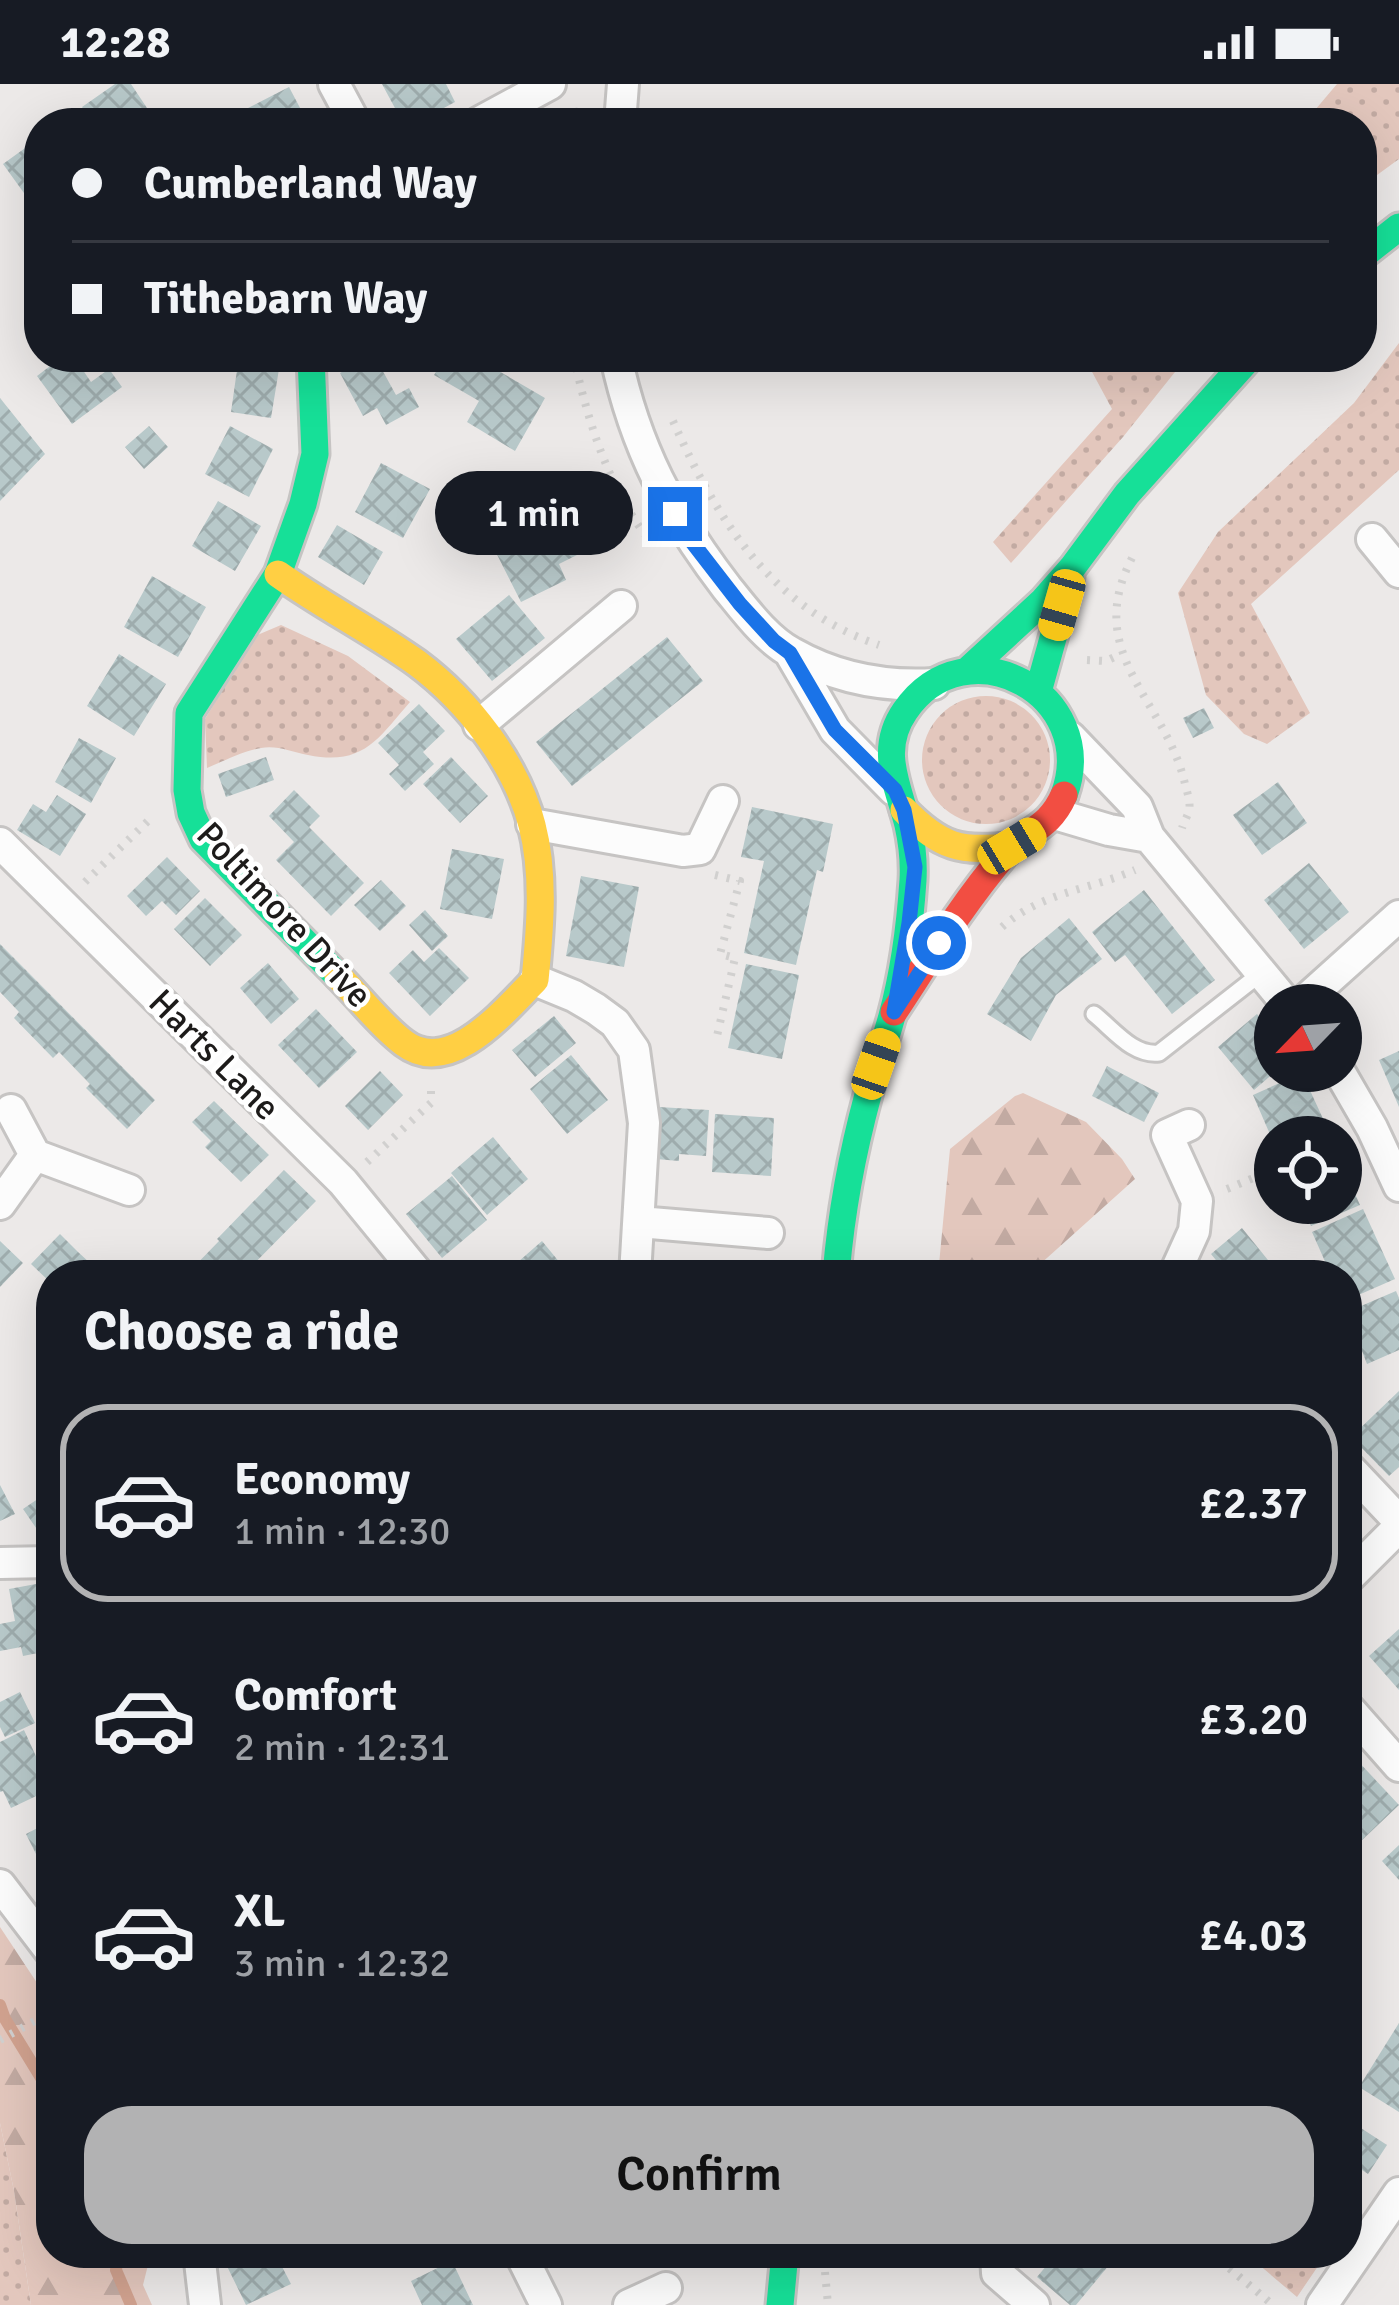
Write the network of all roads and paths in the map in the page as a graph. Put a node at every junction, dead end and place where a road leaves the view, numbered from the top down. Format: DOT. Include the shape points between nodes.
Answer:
graph roads {
  1 [pos="550,84"];
  2 [pos="506,108"];
  3 [pos="312,372"];
  4 [pos="620,372"];
  5 [pos="1236,372"];
  6 [pos="670,414"];
  7 [pos="1372,539"];
  8 [pos="1136,550"];
  9 [pos="1072,568"];
  10 [pos="1399,572"];
  11 [pos="278,574"];
  12 [pos="621,606"];
  13 [pos="882,646"];
  14 [pos="790,653"];
  15 [pos="968,671"];
  16 [pos="934,684"];
  17 [pos="1038,692"];
  18 [pos="478,725"];
  19 [pos="1070,737"];
  20 [pos="187,782"];
  21 [pos="899,800"];
  22 [pos="722,801"];
  23 [pos="1055,814"];
  24 [pos="532,824"];
  25 [pos="0,843"];
  26 [pos="1012,846"];
  27 [pos="1157,846"];
  28 [pos="700,849"];
  29 [pos="86,881"];
  30 [pos="1399,916"];
  31 [pos="994,936"];
  32 [pos="1260,974"];
  33 [pos="535,980"];
  34 [pos="1269,984"];
  35 [pos="1323,984"];
  36 [pos="894,1012"];
  37 [pos="1094,1014"];
  38 [pos="717,1036"];
  39 [pos="431,1054"];
  40 [pos="1352,1092"];
  41 [pos="11,1109"];
  42 [pos="1189,1125"];
  43 [pos="35,1155"];
  44 [pos="359,1169"];
  45 [pos="1254,1177"];
  46 [pos="1399,1186"];
  47 [pos="129,1190"];
  48 [pos="1197,1201"];
  49 [pos="0,1204"];
  50 [pos="639,1222"];
  51 [pos="769,1233"];
  52 [pos="406,1260"];
  53 [pos="636,1260"];
  54 [pos="837,1260"];
  55 [pos="1181,1260"];
  56 [pos="1362,1483"];
  57 [pos="1399,1524"];
  58 [pos="36,1562"];
  59 [pos="0,1563"];
  60 [pos="1362,1563"];
  61 [pos="1362,1731"];
  62 [pos="1399,1766"];
  63 [pos="0,1885"];
  64 [pos="36,1932"];
  65 [pos="36,2020"];
  66 [pos="2,2039"];
  67 [pos="1399,2193"];
  68 [pos="1362,2247"];
  69 [pos="201,2268"];
  70 [pos="537,2268"];
  71 [pos="784,2268"];
  72 [pos="997,2268"];
  73 [pos="1229,2268"];
  74 [pos="1347,2268"];
  75 [pos="666,2288"];
  76 [pos="205,2305"];
  77 [pos="546,2305"];
  78 [pos="629,2305"];
  79 [pos="780,2305"];
  80 [pos="1034,2305"];
  81 [pos="1273,2305"];
  82 [pos="1322,2305"];
  1 -- 2 [label="street"];
  3 -- 11 [label="main road, Poltimore Drive" via="315,454"];
  4 -- 14 [label="street" via="635,430 675,514 740,604"];
  5 -- 9 [label="main road" via="1126,494"];
  6 -- 13 [label="path" via="747,553 778,587 850,635"];
  7 -- 10 [label="street"];
  8 -- 27 [label="path" via="1117,609 1120,654 1180,763 1190,807 1181,830"];
  9 -- 15 [label="main road"];
  9 -- 17 [label="main road"];
  11 -- 18 [label="main road" via="440,681"];
  11 -- 20 [label="main road, Poltimore Drive" via="189,713"];
  12 -- 18 [label="street"];
  14 -- 16 [label="street" via="862,680"];
  14 -- 21 [label="street" via="835,730"];
  15 -- 16 [label="main road"];
  15 -- 17 [label="main road" via="1017,678"];
  16 -- 21 [label="main road" via="896,726 890,769"];
  17 -- 19 [label="main road"];
  18 -- 24 [label="main road"];
  19 -- 23 [label="main road" via="1070,777"];
  19 -- 27 [label="street" via="1137,807"];
  20 -- 29 [label="path"];
  20 -- 39 [label="main road, Poltimore Drive" via="203,839 407,1046"];
  21 -- 26 [label="main road" via="925,832 952,847"];
  21 -- 36 [label="main road" via="915,867"];
  22 -- 28 [label="street"];
  23 -- 26 [label="main road"];
  23 -- 27 [label="street"];
  24 -- 28 [label="street"];
  24 -- 33 [label="main road" via="541,901"];
  25 -- 52 [label="street, Harts Lane" via="343,1182"];
  26 -- 36 [label="main road"];
  27 -- 31 [label="path" via="1130,872 1056,895"];
  27 -- 32 [label="street"];
  28 -- 38 [label="path" via="703,872 740,881 720,954 735,958"];
  30 -- 35 [label="street"];
  32 -- 34 [label="street"];
  32 -- 37 [label="lane" via="1160,1053 1137,1051"];
  33 -- 39 [label="main road" via="485,1027"];
  33 -- 50 [label="street" via="596,1009 634,1050 644,1124"];
  36 -- 54 [label="main road" via="849,1172"];
  39 -- 44 [label="path" via="431,1103"];
  40 -- 46 [label="street"];
  41 -- 43 [label="street"];
  42 -- 48 [label="street" via="1167,1135"];
  43 -- 47 [label="street"];
  43 -- 49 [label="street"];
  45 -- 48 [label="path"];
  48 -- 55 [label="street"];
  50 -- 51 [label="street"];
  50 -- 53 [label="street"];
  56 -- 57 [label="street"];
  57 -- 60 [label="street"];
  58 -- 59 [label="street"];
  61 -- 62 [label="street"];
  63 -- 64 [label="street"];
  65 -- 66 [label="path"];
  67 -- 68 [label="street"];
  69 -- 76 [label="street"];
  70 -- 77 [label="street"];
  71 -- 79 [label="main road"];
  72 -- 80 [label="street"];
  73 -- 81 [label="path"];
  74 -- 82 [label="street"];
  75 -- 78 [label="street"];
}
